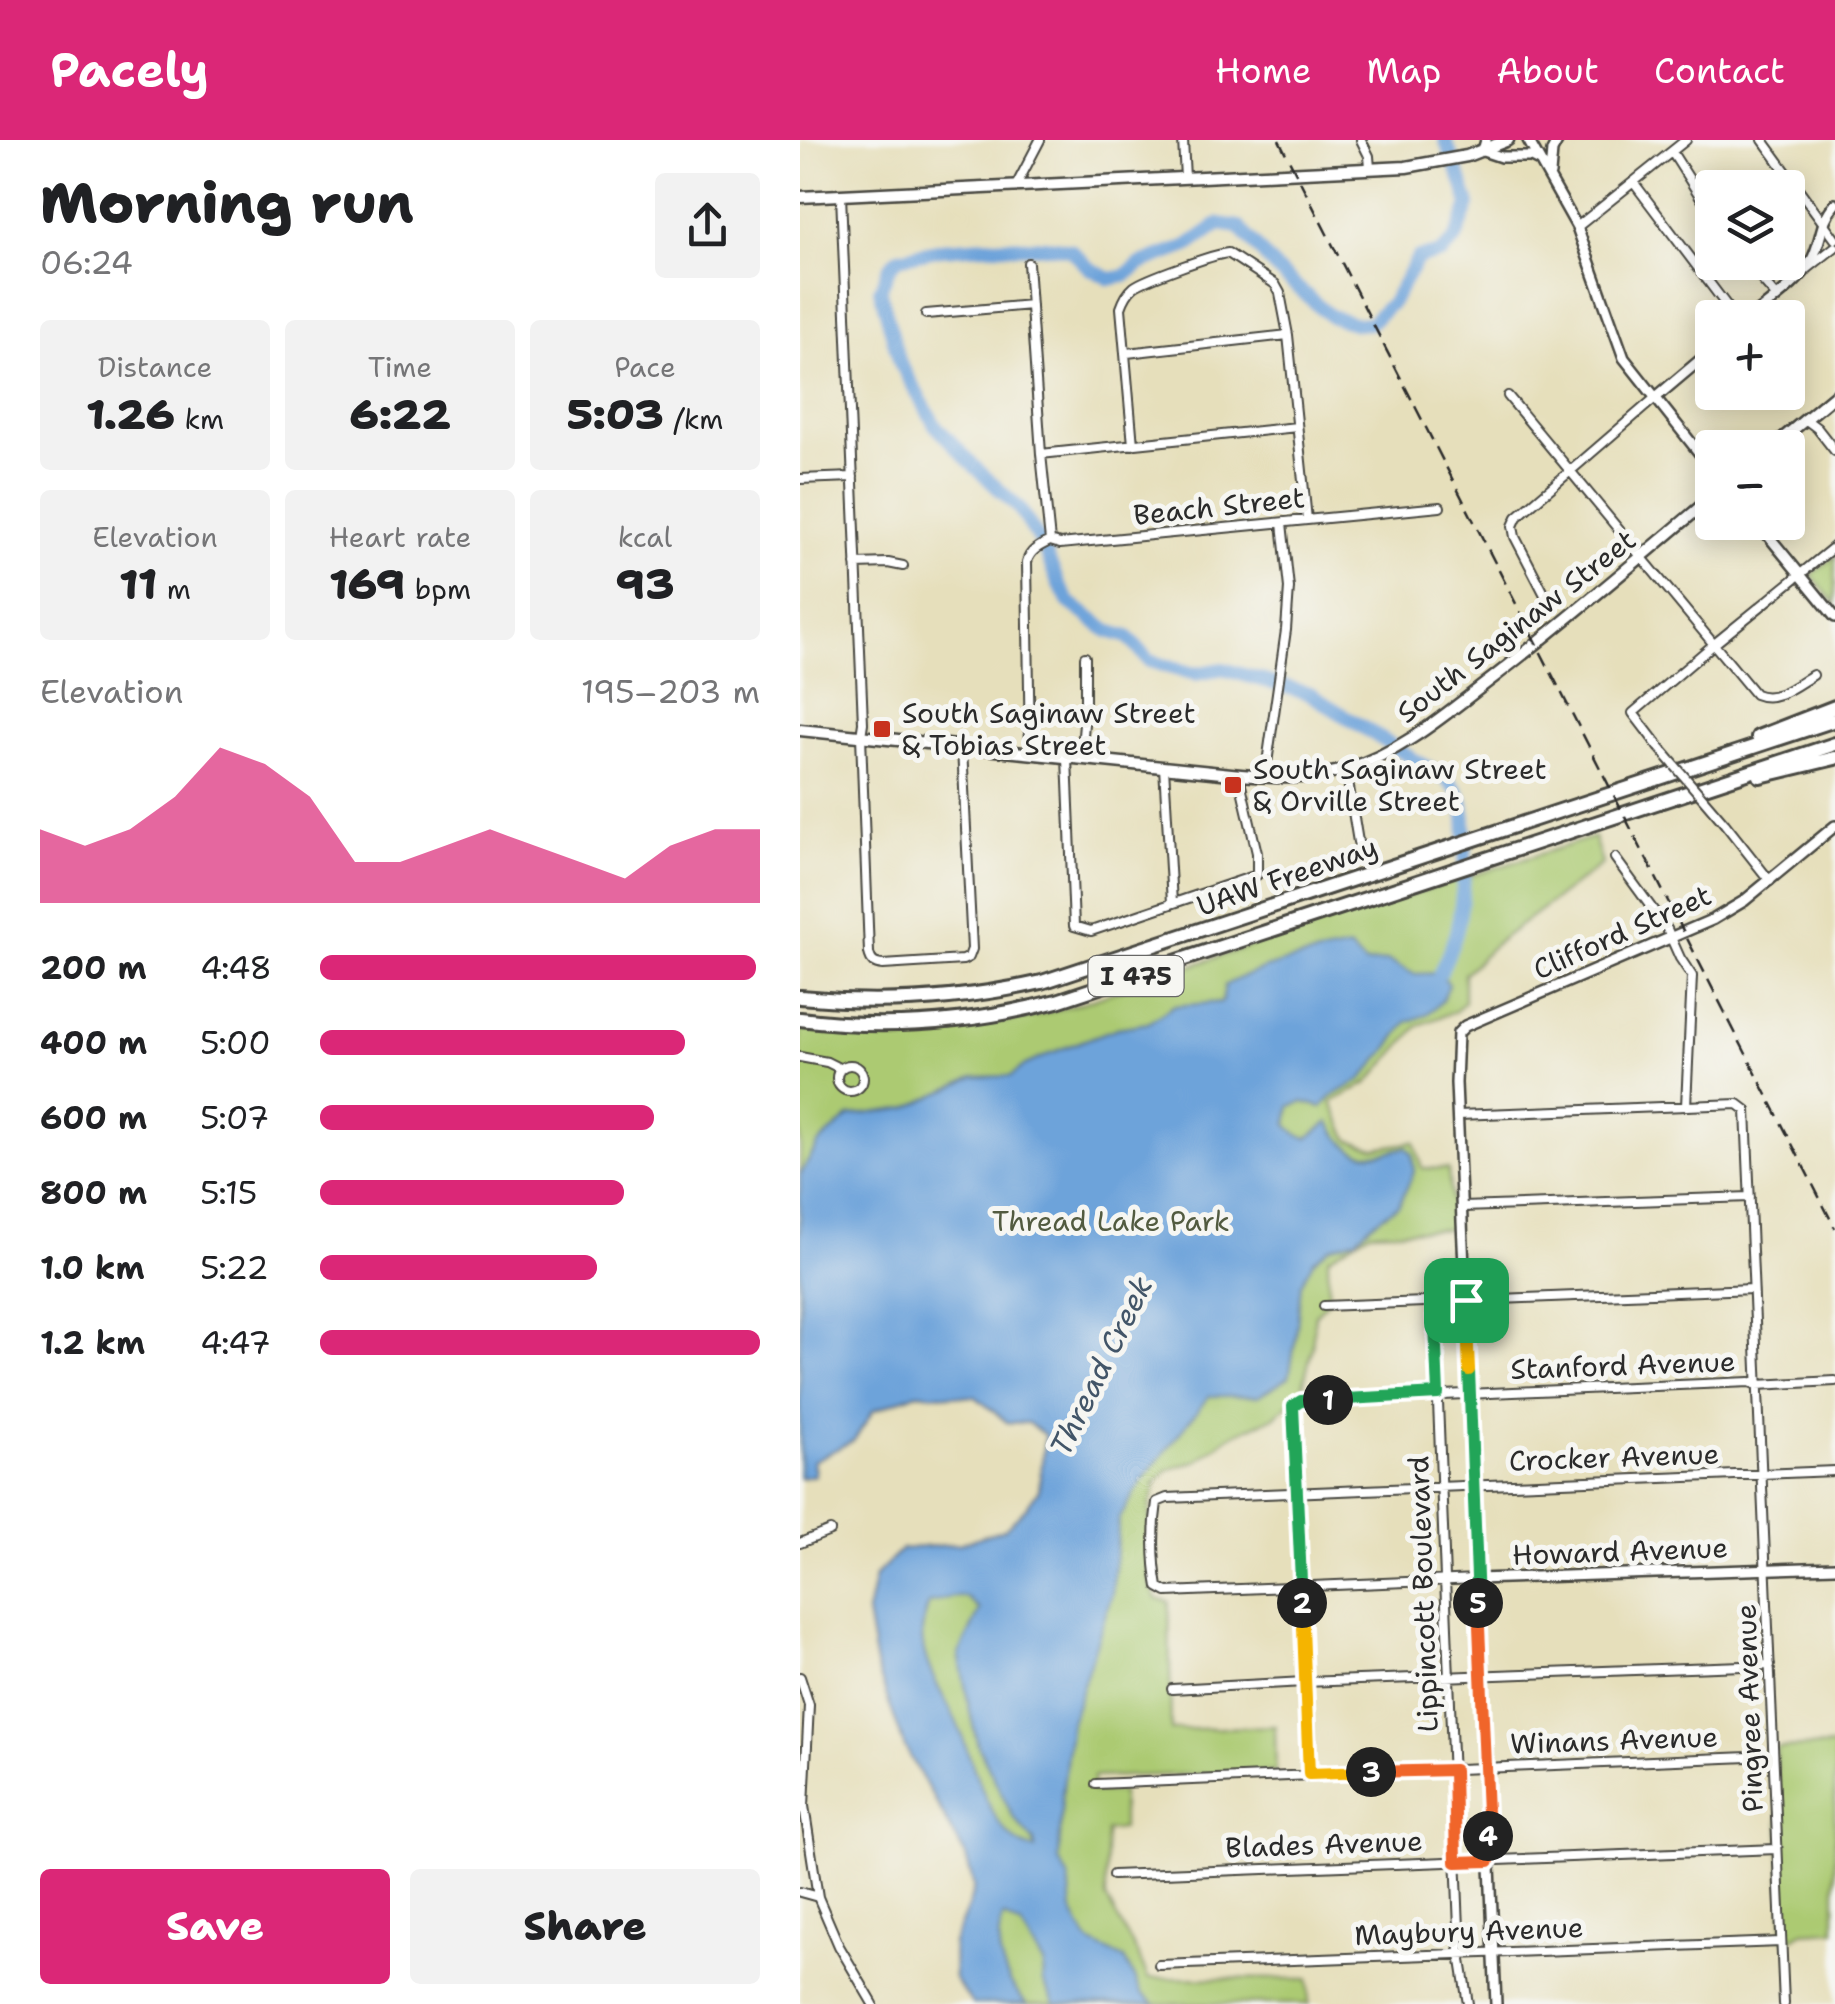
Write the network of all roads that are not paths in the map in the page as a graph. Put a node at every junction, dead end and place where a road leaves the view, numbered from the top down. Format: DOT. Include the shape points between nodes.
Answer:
graph roads {
  1 [pos="1040,140"];
  2 [pos="1183,140"];
  3 [pos="1360,140"];
  4 [pos="1508,140"];
  5 [pos="1528,140"];
  6 [pos="1558,140"];
  7 [pos="1686,140"];
  8 [pos="1763,140"];
  9 [pos="1484,145"];
  10 [pos="1672,152"];
  11 [pos="1541,163"];
  12 [pos="1370,168"];
  13 [pos="1549,176"];
  14 [pos="1186,178"];
  15 [pos="1634,183"];
  16 [pos="1017,184"];
  17 [pos="1695,188"];
  18 [pos="841,195"];
  19 [pos="800,197"];
  20 [pos="1835,204"];
  21 [pos="1823,222"];
  22 [pos="1577,228"];
  23 [pos="1835,243"];
  24 [pos="1028,263"];
  25 [pos="1805,269"];
  26 [pos="1805,270"];
  27 [pos="1762,280"];
  28 [pos="1794,280"];
  29 [pos="1776,296"];
  30 [pos="1721,300"];
  31 [pos="1771,300"];
  32 [pos="1031,305"];
  33 [pos="926,314"];
  34 [pos="1288,335"];
  35 [pos="1126,353"];
  36 [pos="1695,364"];
  37 [pos="1835,394"];
  38 [pos="1508,396"];
  39 [pos="1655,398"];
  40 [pos="1805,419"];
  41 [pos="1297,427"];
  42 [pos="1792,430"];
  43 [pos="1133,444"];
  44 [pos="1695,449"];
  45 [pos="1835,451"];
  46 [pos="1041,454"];
  47 [pos="1570,470"];
  48 [pos="853,477"];
  49 [pos="800,479"];
  50 [pos="1440,507"];
  51 [pos="1695,511"];
  52 [pos="1307,520"];
  53 [pos="1282,523"];
  54 [pos="1772,540"];
  55 [pos="1050,541"];
  56 [pos="1835,546"];
  57 [pos="1642,556"];
  58 [pos="856,564"];
  59 [pos="903,566"];
  60 [pos="1800,575"];
  61 [pos="1545,595"];
  62 [pos="1835,617"];
  63 [pos="1712,644"];
  64 [pos="1085,657"];
  65 [pos="1813,675"];
  66 [pos="1835,707"];
  67 [pos="1835,720"];
  68 [pos="800,730"];
  69 [pos="861,736"];
  70 [pos="1835,744"];
  71 [pos="962,748"];
  72 [pos="1030,754"];
  73 [pos="1067,758"];
  74 [pos="1835,758"];
  75 [pos="1081,759"];
  76 [pos="1164,767"];
  77 [pos="1346,769"];
  78 [pos="1241,774"];
  79 [pos="1667,776"];
  80 [pos="1265,777"];
  81 [pos="1666,800"];
  82 [pos="1835,826"];
  83 [pos="1358,842"];
  84 [pos="1615,858"];
  85 [pos="1770,881"];
  86 [pos="1172,903"];
  87 [pos="1671,937"];
  88 [pos="800,997"];
  89 [pos="800,1020"];
  90 [pos="1465,1026"];
  91 [pos="800,1057"];
  92 [pos="840,1069"];
  93 [pos="1686,1106"];
  94 [pos="1458,1115"];
  95 [pos="1750,1197"];
  96 [pos="1462,1207"];
  97 [pos="1752,1289"];
  98 [pos="1466,1300"];
  99 [pos="1434,1302"];
  100 [pos="1324,1306"];
  101 [pos="1835,1382"];
  102 [pos="1757,1385"];
  103 [pos="1438,1394"];
  104 [pos="1470,1394"];
  105 [pos="1835,1471"];
  106 [pos="1762,1474"];
  107 [pos="1472,1485"];
  108 [pos="1441,1486"];
  109 [pos="1297,1492"];
  110 [pos="830,1531"];
  111 [pos="800,1543"];
  112 [pos="1835,1566"];
  113 [pos="1766,1568"];
  114 [pos="1477,1579"];
  115 [pos="1446,1582"];
  116 [pos="1302,1587"];
  117 [pos="1167,1592"];
  118 [pos="1770,1664"];
  119 [pos="1481,1676"];
  120 [pos="800,1677"];
  121 [pos="1449,1677"];
  122 [pos="1304,1682"];
  123 [pos="1172,1689"];
  124 [pos="1774,1756"];
  125 [pos="1485,1768"];
  126 [pos="1454,1770"];
  127 [pos="1309,1774"];
  128 [pos="1096,1784"];
  129 [pos="804,1806"];
  130 [pos="800,1816"];
  131 [pos="1777,1849"];
  132 [pos="1489,1861"];
  133 [pos="1456,1862"];
  134 [pos="1113,1875"];
  135 [pos="800,1892"];
  136 [pos="818,1898"];
  137 [pos="1781,1942"];
  138 [pos="1494,1952"];
  139 [pos="1460,1954"];
  140 [pos="1159,1966"];
  141 [pos="873,2004"];
  142 [pos="1468,2004"];
  143 [pos="1496,2004"];
  144 [pos="1784,2004"];
  1 -- 16 [label="street"];
  2 -- 14 [label="street"];
  3 -- 12 [label="street"];
  4 -- 9 [label="main road"];
  5 -- 11 [label="street"];
  6 -- 13 [label="street"];
  7 -- 10 [label="street"];
  8 -- 21 [label="street"];
  9 -- 11 [label="street" via="1500,158"];
  9 -- 12 [label="main road" via="1430,164"];
  10 -- 15 [label="street"];
  10 -- 17 [label="street"];
  11 -- 13 [label="street"];
  12 -- 14 [label="main road"];
  13 -- 22 [label="street"];
  14 -- 16 [label="main road"];
  15 -- 22 [label="street"];
  15 -- 30 [label="street"];
  16 -- 18 [label="main road"];
  18 -- 19 [label="main road"];
  18 -- 48 [label="street"];
  20 -- 21 [label="street"];
  21 -- 23 [label="street"];
  21 -- 25 [label="street"];
  22 -- 39 [label="street" via="1622,355"];
  23 -- 26 [label="street"];
  24 -- 32 [label="street"];
  27 -- 29 [label="street"];
  28 -- 29 [label="street"];
  29 -- 31 [label="street"];
  32 -- 33 [label="street"];
  32 -- 46 [label="street"];
  34 -- 35 [label="street"];
  34 -- 35 [label="street" via="1274,284 1220,254 1130,291 1121,308"];
  34 -- 41 [label="street"];
  35 -- 43 [label="street"];
  36 -- 39 [label="street"];
  37 -- 40 [label="main road"];
  38 -- 47 [label="street"];
  39 -- 44 [label="street"];
  39 -- 47 [label="street"];
  40 -- 42 [label="main road"];
  40 -- 45 [label="street"];
  41 -- 43 [label="street"];
  41 -- 52 [label="street"];
  43 -- 46 [label="street"];
  46 -- 55 [label="street"];
  47 -- 57 [label="street"];
  47 -- 61 [label="street" via="1522,510 1513,526"];
  48 -- 49 [label="street"];
  48 -- 58 [label="street"];
  50 -- 52 [label="street, Beach Street"];
  51 -- 57 [label="main road, South Saginaw Street"];
  52 -- 53 [label="street, Beach Street"];
  53 -- 55 [label="street, Beach Street"];
  53 -- 80 [label="street" via="1289,588"];
  54 -- 60 [label="street"];
  55 -- 72 [label="street, Beach Street" via="1028,556"];
  56 -- 60 [label="street"];
  57 -- 63 [label="street"];
  57 -- 77 [label="main road, South Saginaw Street" via="1412,739"];
  58 -- 59 [label="street"];
  58 -- 69 [label="street"];
  60 -- 62 [label="street"];
  60 -- 63 [label="street"];
  63 -- 65 [label="street" via="1762,698"];
  63 -- 85 [label="street, bridge" via="1633,713"];
  64 -- 75 [label="street"];
  66 -- 79 [label="highway"];
  67 -- 79 [label="highway, UAW Freeway / I 475"];
  68 -- 69 [label="main road, South Saginaw Street"];
  69 -- 71 [label="main road, South Saginaw Street"];
  69 -- 71 [label="street" via="869,953 870,961 883,966 963,960 972,949"];
  70 -- 81 [label="highway, UAW Freeway / I 475"];
  71 -- 72 [label="main road, South Saginaw Street"];
  72 -- 73 [label="main road, South Saginaw Street"];
  73 -- 75 [label="main road, South Saginaw Street"];
  73 -- 86 [label="street" via="1074,926 1091,931"];
  74 -- 81 [label="highway"];
  75 -- 76 [label="main road, South Saginaw Street"];
  76 -- 78 [label="main road, South Saginaw Street"];
  76 -- 86 [label="street"];
  77 -- 80 [label="main road, South Saginaw Street" via="1310,778"];
  77 -- 83 [label="street"];
  78 -- 80 [label="main road, South Saginaw Street"];
  78 -- 86 [label="street" via="1257,875"];
  79 -- 88 [label="highway, UAW Freeway / I 475" via="1030,985 922,1000"];
  81 -- 89 [label="highway, UAW Freeway / I 475" via="1026,1009 921,1023"];
  82 -- 85 [label="street, Clifford Street"];
  84 -- 87 [label="street"];
  85 -- 87 [label="street, Clifford Street" via="1714,919"];
  87 -- 90 [label="street, Clifford Street"];
  87 -- 93 [label="street" via="1692,976"];
  90 -- 94 [label="street, Lippincott Boulevard" via="1456,1054"];
  91 -- 92 [label="street"];
  93 -- 94 [label="street"];
  93 -- 95 [label="street, Pingree Avenue" via="1738,1104 1746,1110"];
  94 -- 96 [label="street, Lippincott Boulevard"];
  95 -- 96 [label="street"];
  95 -- 97 [label="street, Pingree Avenue"];
  96 -- 98 [label="street, Lippincott Boulevard"];
  97 -- 98 [label="street"];
  97 -- 102 [label="street, Pingree Avenue"];
  98 -- 99 [label="street"];
  98 -- 104 [label="street, Lippincott Boulevard"];
  99 -- 100 [label="street"];
  99 -- 103 [label="street, Lippincott Boulevard"];
  101 -- 102 [label="street, Stanford Avenue"];
  102 -- 104 [label="street, Stanford Avenue"];
  102 -- 106 [label="street, Pingree Avenue"];
  103 -- 104 [label="street, Stanford Avenue"];
  103 -- 108 [label="street, Lippincott Boulevard"];
  103 -- 109 [label="street, Stanford Avenue" via="1293,1406"];
  104 -- 107 [label="street, Lippincott Boulevard"];
  105 -- 106 [label="street, Crocker Avenue"];
  106 -- 107 [label="street, Crocker Avenue"];
  106 -- 113 [label="street, Pingree Avenue"];
  107 -- 108 [label="street, Crocker Avenue"];
  107 -- 114 [label="street, Lippincott Boulevard"];
  108 -- 109 [label="street, Crocker Avenue"];
  108 -- 115 [label="street, Lippincott Boulevard"];
  109 -- 116 [label="street"];
  109 -- 117 [label="street, Crocker Avenue" via="1157,1502 1154,1565 1158,1586"];
  110 -- 111 [label="street"];
  112 -- 113 [label="street, Howard Avenue"];
  113 -- 114 [label="street, Howard Avenue"];
  113 -- 118 [label="street, Pingree Avenue"];
  114 -- 115 [label="street, Howard Avenue"];
  114 -- 119 [label="street, Lippincott Boulevard"];
  115 -- 116 [label="street, Howard Avenue"];
  115 -- 121 [label="street, Lippincott Boulevard"];
  116 -- 117 [label="street, Howard Avenue"];
  116 -- 122 [label="street"];
  118 -- 119 [label="street"];
  118 -- 124 [label="street, Pingree Avenue"];
  119 -- 121 [label="street"];
  119 -- 125 [label="street, Lippincott Boulevard"];
  120 -- 129 [label="street" via="809,1721"];
  121 -- 122 [label="street"];
  121 -- 126 [label="street, Lippincott Boulevard"];
  122 -- 123 [label="street"];
  122 -- 127 [label="street"];
  124 -- 125 [label="street, Winans Avenue"];
  124 -- 131 [label="street, Pingree Avenue"];
  125 -- 126 [label="street, Winans Avenue"];
  125 -- 132 [label="street, Lippincott Boulevard"];
  126 -- 127 [label="street, Winans Avenue"];
  126 -- 133 [label="street, Lippincott Boulevard"];
  127 -- 128 [label="street, Winans Avenue"];
  129 -- 130 [label="street"];
  129 -- 136 [label="street"];
  131 -- 132 [label="street, Blades Avenue"];
  131 -- 137 [label="street, Pingree Avenue"];
  132 -- 133 [label="street, Blades Avenue"];
  132 -- 138 [label="street, Lippincott Boulevard"];
  133 -- 134 [label="street, Blades Avenue"];
  133 -- 139 [label="street, Lippincott Boulevard"];
  135 -- 136 [label="street"];
  136 -- 141 [label="street"];
  137 -- 138 [label="street, Maybury Avenue"];
  137 -- 144 [label="street, Pingree Avenue"];
  138 -- 139 [label="street, Maybury Avenue"];
  138 -- 143 [label="street, Lippincott Boulevard"];
  139 -- 140 [label="street, Maybury Avenue"];
  139 -- 142 [label="street, Lippincott Boulevard"];
}
